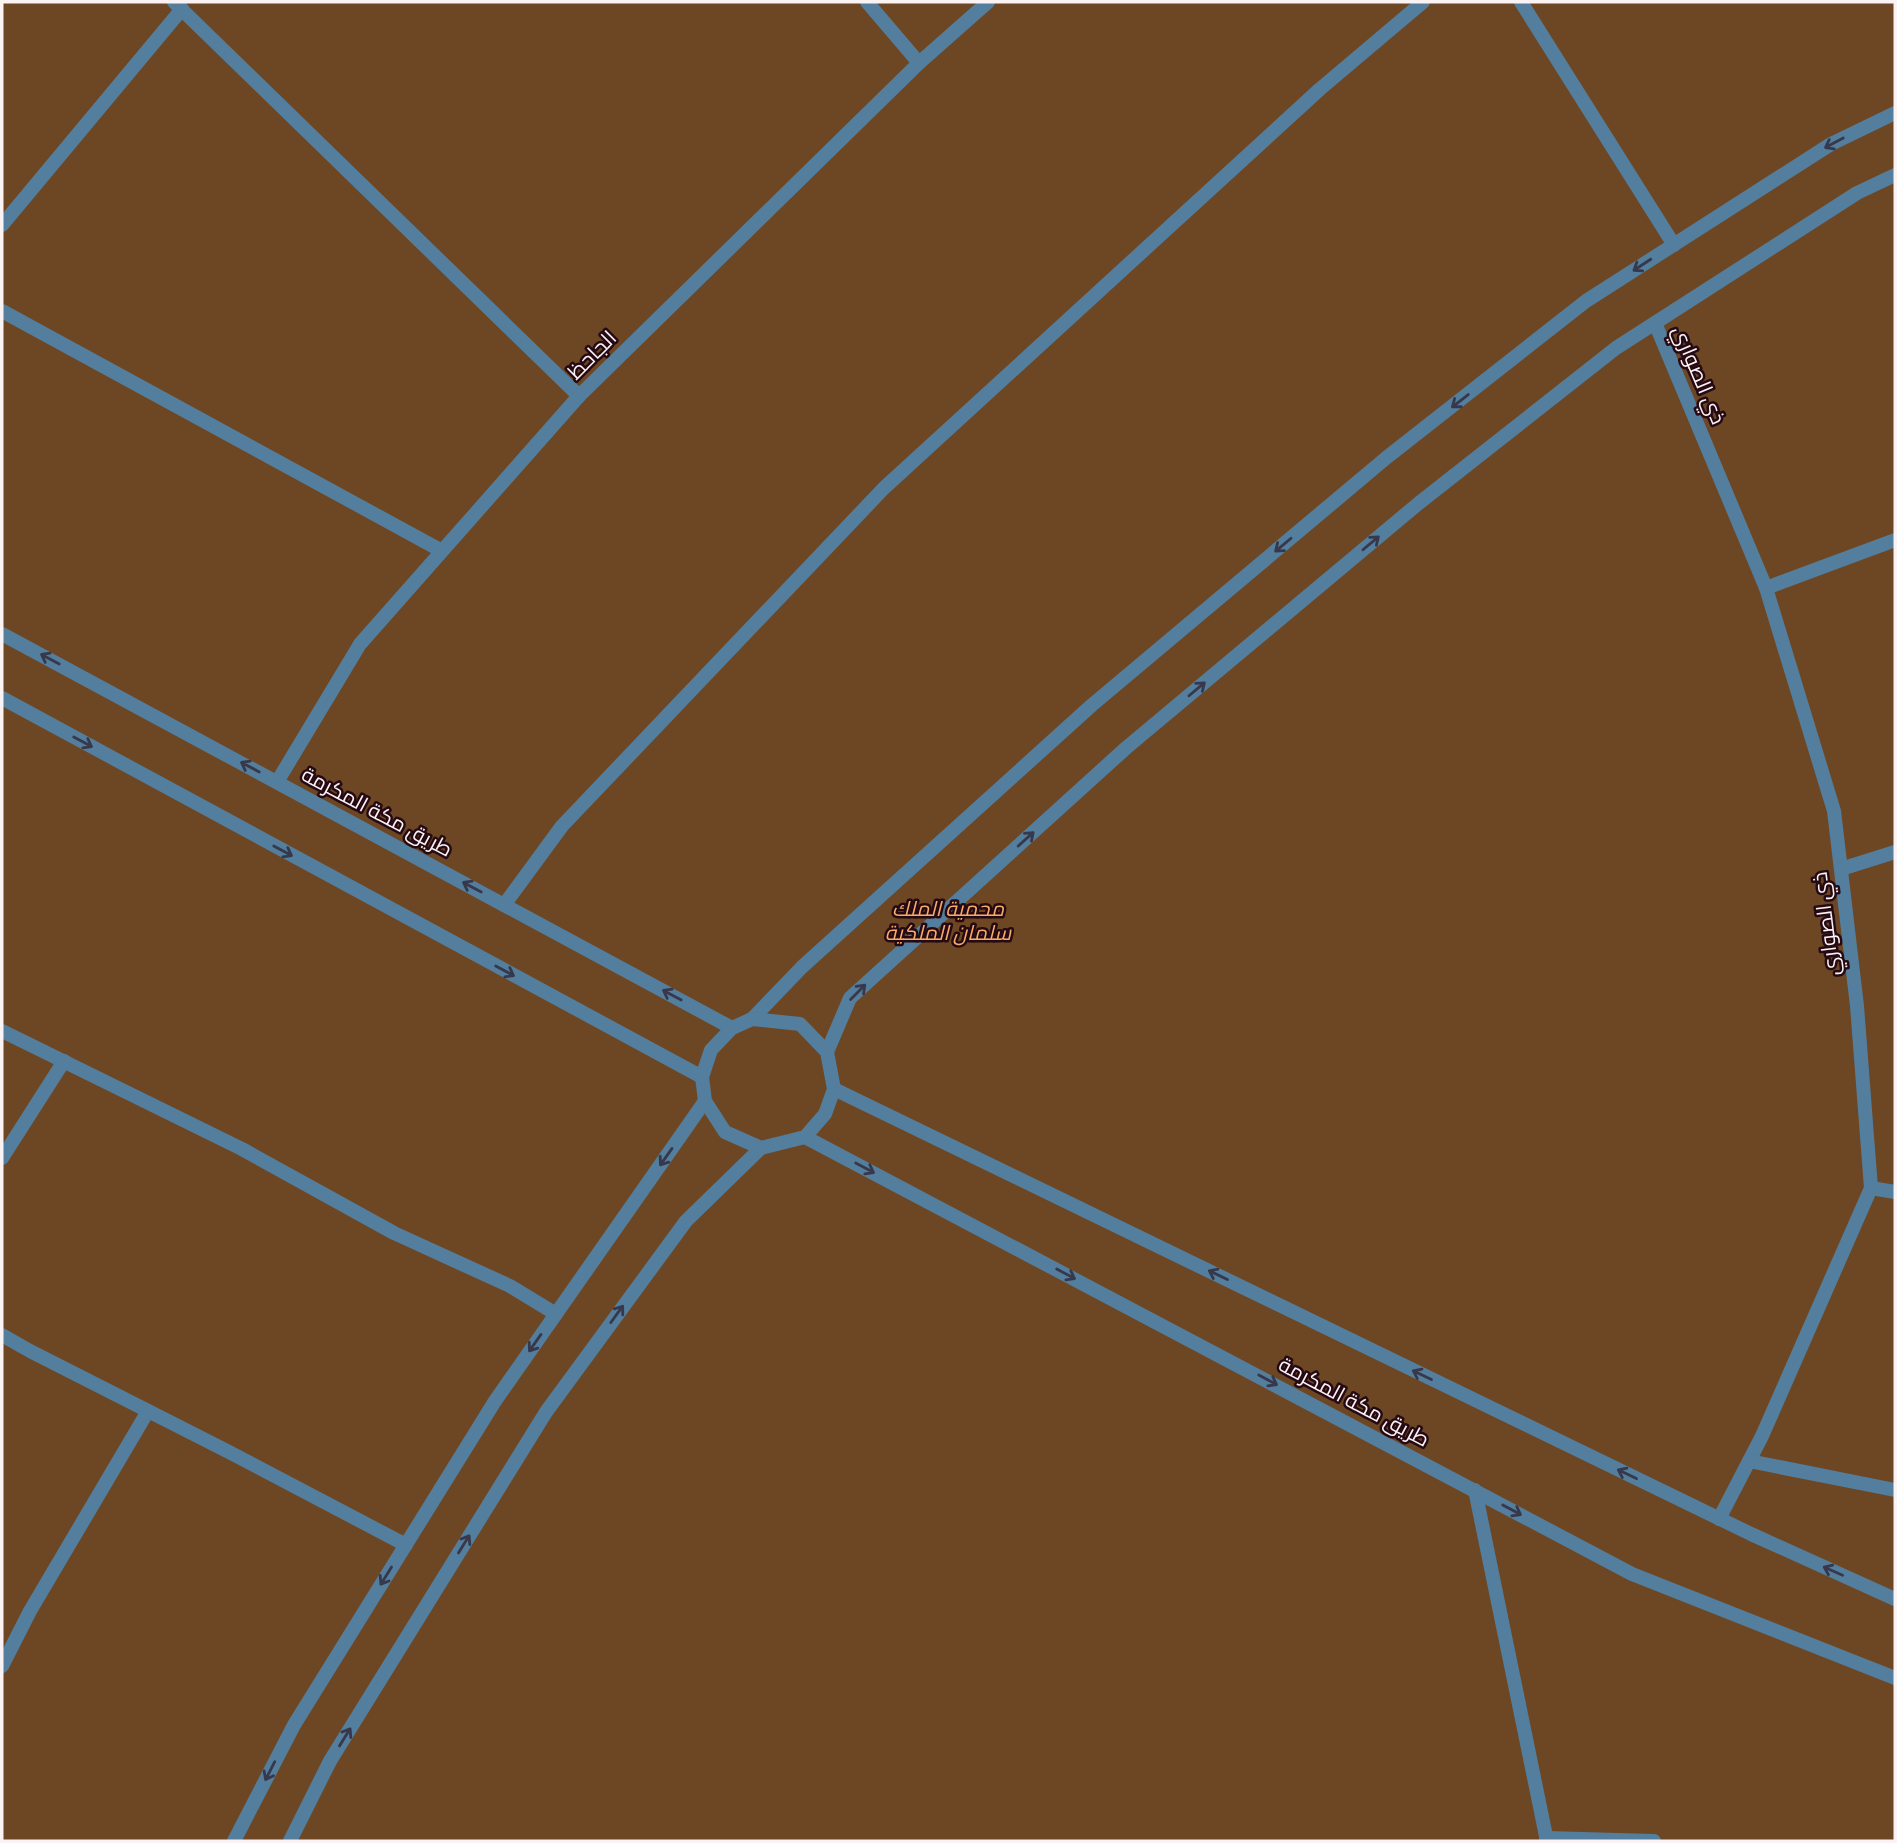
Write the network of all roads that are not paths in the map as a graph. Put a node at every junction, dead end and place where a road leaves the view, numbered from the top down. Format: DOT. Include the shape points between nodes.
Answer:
graph roads {
  1 [pos="867,2"];
  2 [pos="988,2"];
  3 [pos="1423,2"];
  4 [pos="1521,2"];
  5 [pos="178,5"];
  6 [pos="919,63"];
  7 [pos="1895,113"];
  8 [pos="1895,175"];
  9 [pos="2,225"];
  10 [pos="1674,245"];
  11 [pos="2,311"];
  12 [pos="1655,323"];
  13 [pos="579,396"];
  14 [pos="1895,540"];
  15 [pos="442,551"];
  16 [pos="1766,589"];
  17 [pos="2,634"];
  18 [pos="2,698"];
  19 [pos="277,782"];
  20 [pos="1895,852"];
  21 [pos="1841,869"];
  22 [pos="504,905"];
  23 [pos="752,1019"];
  24 [pos="732,1028"];
  25 [pos="2,1031"];
  26 [pos="827,1052"];
  27 [pos="64,1061"];
  28 [pos="702,1077"];
  29 [pos="834,1089"];
  30 [pos="705,1101"];
  31 [pos="805,1137"];
  32 [pos="761,1148"];
  33 [pos="2,1158"];
  34 [pos="1871,1188"];
  35 [pos="1895,1192"];
  36 [pos="556,1314"];
  37 [pos="2,1335"];
  38 [pos="148,1411"];
  39 [pos="1749,1461"];
  40 [pos="1475,1490"];
  41 [pos="1895,1490"];
  42 [pos="1719,1519"];
  43 [pos="405,1545"];
  44 [pos="1895,1599"];
  45 [pos="2,1666"];
  46 [pos="1895,1678"];
  47 [pos="1547,1840"];
  48 [pos="234,1841"];
  49 [pos="290,1841"];
  50 [pos="1654,1841"];
  1 -- 6 [label="street"];
  2 -- 6 [label="street, الجاحظ"];
  3 -- 22 [label="street" via="1320,89 884,488 562,826"];
  4 -- 10 [label="street"];
  5 -- 9 [label="street"];
  5 -- 13 [label="street"];
  6 -- 13 [label="street, الجاحظ"];
  7 -- 10 [label="street, one-way" via="1831,144"];
  8 -- 12 [label="street" via="1857,193"];
  10 -- 23 [label="street, one-way" via="1586,301 1387,458 1103,696 802,967"];
  11 -- 15 [label="street"];
  12 -- 16 [label="street, ذي الصواري"];
  26 -- 12 [label="street, one-way" via="850,998 1126,748 1419,503 1616,348"];
  13 -- 15 [label="street, الجاحظ"];
  14 -- 16 [label="street"];
  15 -- 19 [label="street, الجاحظ" via="359,644"];
  16 -- 21 [label="street, ذي الصواري" via="1834,811"];
  19 -- 17 [label="street, طريق مكة المكرمة, one-way"];
  18 -- 28 [label="street, one-way"];
  22 -- 19 [label="street, طريق مكة المكرمة, one-way"];
  20 -- 21 [label="street"];
  21 -- 34 [label="street, ذي الصواري"];
  24 -- 22 [label="street, طريق مكة المكرمة, one-way"];
  23 -- 24 [label="street"];
  23 -- 26 [label="street" via="800,1024"];
  24 -- 28 [label="street" via="711,1050"];
  25 -- 27 [label="street"];
  26 -- 29 [label="street"];
  27 -- 33 [label="street"];
  27 -- 36 [label="street" via="242,1149 394,1233 510,1286"];
  28 -- 30 [label="street"];
  29 -- 31 [label="street" via="825,1114"];
  42 -- 29 [label="street, one-way"];
  30 -- 32 [label="street" via="725,1132"];
  30 -- 36 [label="street, one-way"];
  31 -- 32 [label="street"];
  31 -- 40 [label="street, طريق مكة المكرمة, one-way"];
  49 -- 32 [label="street, one-way" via="330,1761 546,1412 685,1221"];
  34 -- 35 [label="street"];
  34 -- 39 [label="street, ذي الصواري"];
  36 -- 43 [label="street, one-way"];
  37 -- 38 [label="street"];
  38 -- 43 [label="street"];
  38 -- 45 [label="street"];
  39 -- 41 [label="street"];
  39 -- 42 [label="street, ذي الصواري"];
  40 -- 46 [label="street, طريق مكة المكرمة, one-way" via="1632,1574"];
  40 -- 47 [label="street"];
  44 -- 42 [label="street, one-way"];
  43 -- 48 [label="street, one-way" via="294,1725"];
  47 -- 50 [label="street"];
}
